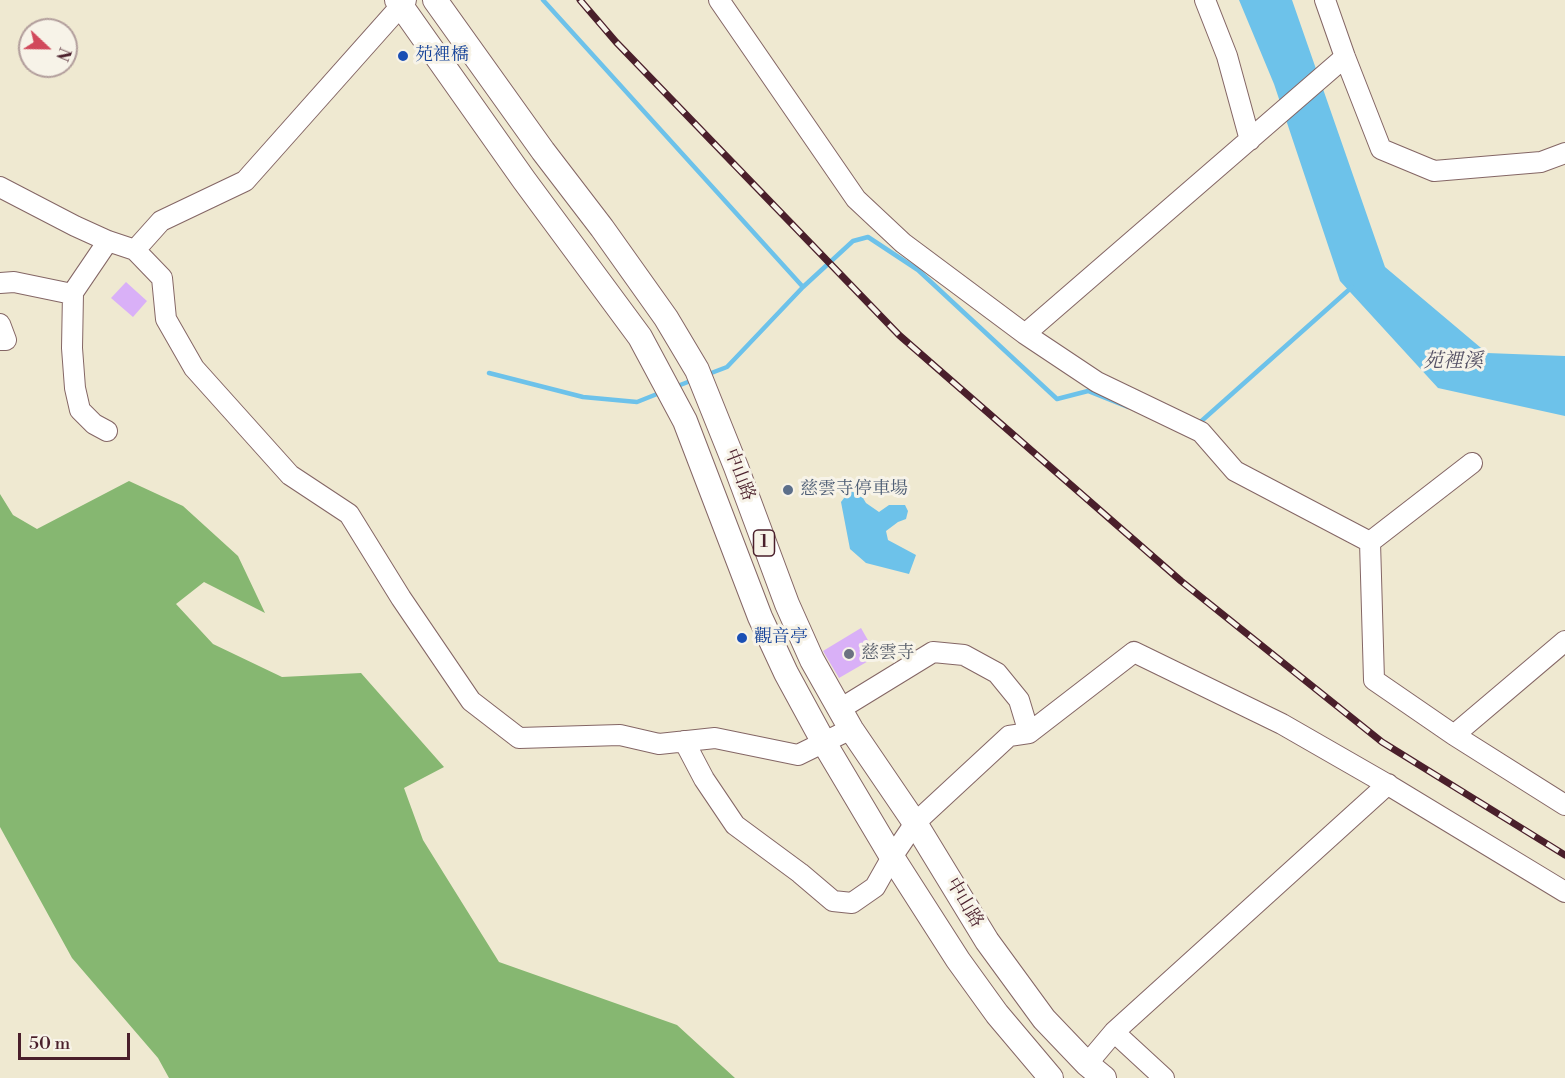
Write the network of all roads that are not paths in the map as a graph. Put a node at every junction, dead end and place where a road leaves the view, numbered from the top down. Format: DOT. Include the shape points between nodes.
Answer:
graph roads {
  1 [pos="435,0"];
  2 [pos="1205,0"];
  3 [pos="1325,0"];
  4 [pos="722,1"];
  5 [pos="401,2"];
  6 [pos="1345,57"];
  7 [pos="1252,138"];
  8 [pos="1565,153"];
  9 [pos="0,187"];
  10 [pos="108,241"];
  11 [pos="135,250"];
  12 [pos="0,283"];
  13 [pos="73,293"];
  14 [pos="0,324"];
  15 [pos="1025,334"];
  16 [pos="0,340"];
  17 [pos="107,431"];
  18 [pos="1472,463"];
  19 [pos="1370,542"];
  20 [pos="786,604"];
  21 [pos="760,617"];
  22 [pos="1565,641"];
  23 [pos="846,719"];
  24 [pos="1029,733"];
  25 [pos="1455,735"];
  26 [pos="684,741"];
  27 [pos="823,741"];
  28 [pos="1388,784"];
  29 [pos="1565,805"];
  30 [pos="915,823"];
  31 [pos="892,857"];
  32 [pos="1565,892"];
  33 [pos="1114,1032"];
  34 [pos="1096,1071"];
  35 [pos="1051,1078"];
  36 [pos="1164,1078"];
  1 -- 20 [label="main road, 中山路 / 1" via="666,318 697,370"];
  2 -- 7 [label="lane"];
  3 -- 6 [label="lane"];
  4 -- 15 [label="lane" via="856,199 903,243"];
  5 -- 11 [label="lane" via="245,181 161,221"];
  5 -- 21 [label="main road, 中山路 / 1" via="524,180 640,337 685,421"];
  6 -- 7 [label="lane"];
  6 -- 8 [label="lane" via="1381,149 1434,171 1541,162"];
  7 -- 15 [label="lane"];
  9 -- 10 [label="lane"];
  10 -- 11 [label="lane"];
  10 -- 13 [label="lane"];
  11 -- 26 [label="lane" via="162,278 166,319 194,368 290,475 350,514 471,701 519,738 620,735 659,744"];
  12 -- 13 [label="lane"];
  13 -- 17 [label="lane" via="72,348 77,399 80,410"];
  14 -- 16 [label="lane" via="6,340"];
  15 -- 19 [label="lane" via="1096,382 1201,432 1235,471"];
  18 -- 19 [label="lane"];
  19 -- 25 [label="lane" via="1374,680"];
  20 -- 21 [label="main road"];
  20 -- 23 [label="main road, 中山路 / 1"];
  21 -- 27 [label="main road, 中山路 / 1"];
  22 -- 25 [label="lane"];
  23 -- 24 [label="lane" via="933,652 963,655 996,673 1019,700"];
  23 -- 27 [label="lane"];
  23 -- 30 [label="main road, 中山路 / 1"];
  24 -- 28 [label="lane" via="1134,652 1282,724"];
  24 -- 30 [label="lane" via="1009,736"];
  25 -- 29 [label="lane"];
  26 -- 27 [label="lane" via="715,738 798,755"];
  26 -- 31 [label="lane" via="735,825 833,902 852,903 875,887"];
  27 -- 31 [label="main road, 中山路 / 1"];
  28 -- 32 [label="lane"];
  28 -- 33 [label="lane"];
  30 -- 31 [label="lane"];
  30 -- 34 [label="main road, 中山路 / 1" via="987,941 1044,1018"];
  31 -- 35 [label="main road, 中山路 / 1" via="990,1005"];
  33 -- 34 [label="lane"];
  33 -- 36 [label="lane"];
}
